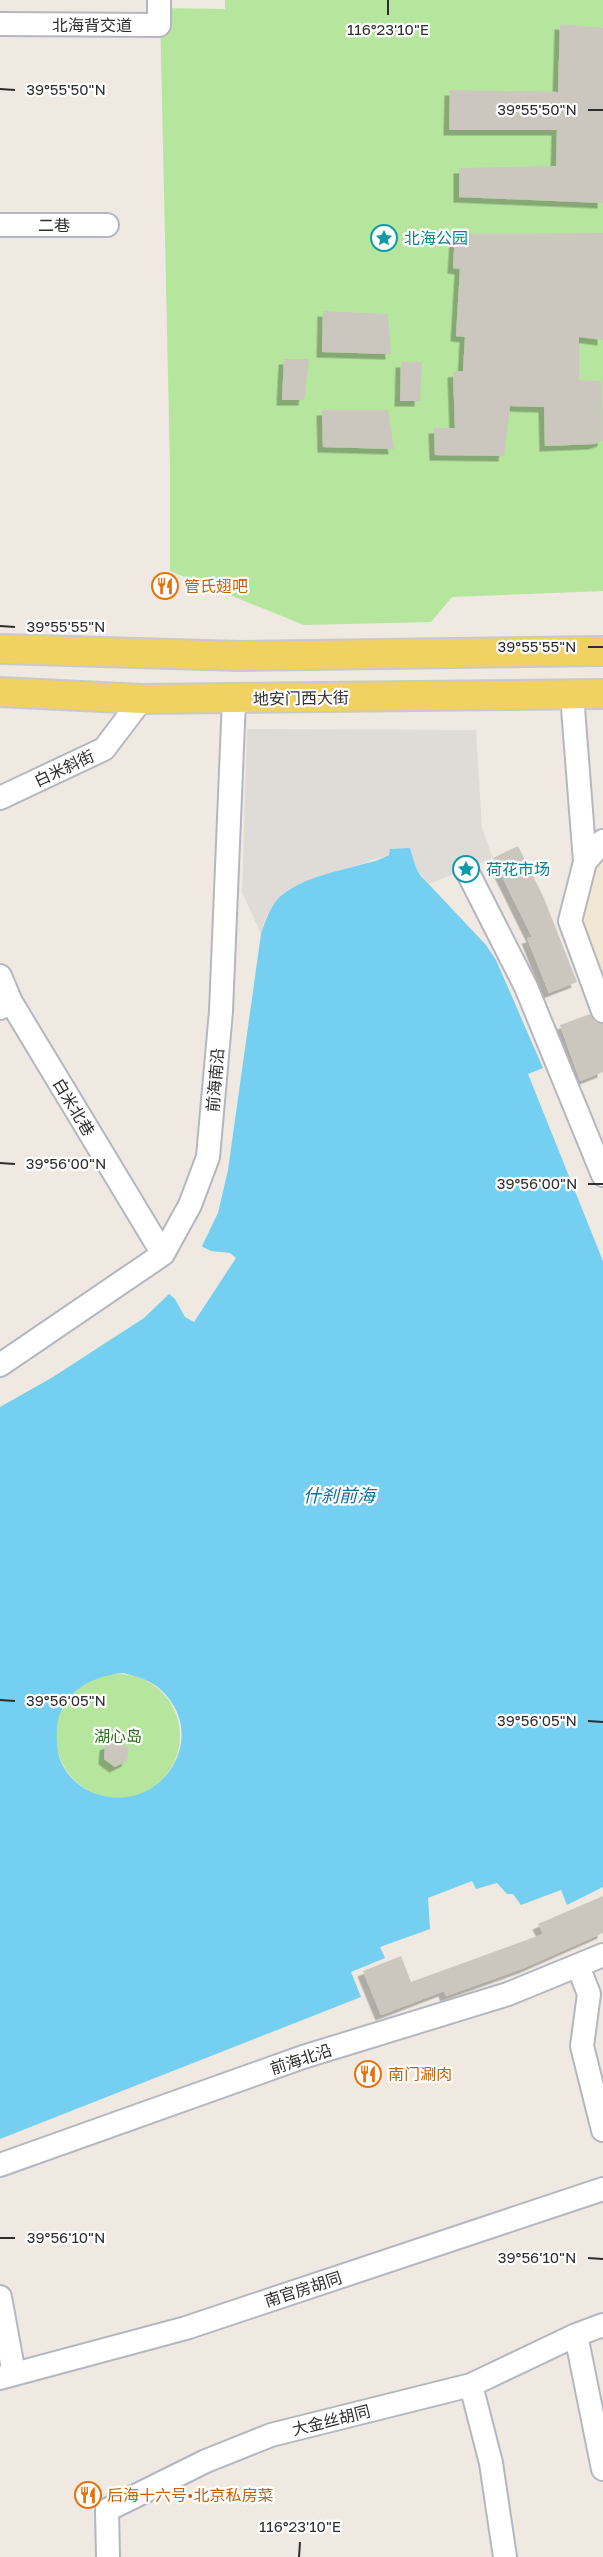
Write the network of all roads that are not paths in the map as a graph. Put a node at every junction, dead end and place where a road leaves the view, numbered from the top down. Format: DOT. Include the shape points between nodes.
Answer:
graph roads {
  1 [pos="159,0"];
  2 [pos="0,24"];
  3 [pos="0,225"];
  4 [pos="107,225"];
  5 [pos="0,649"];
  6 [pos="603,651"];
  7 [pos="0,692"];
  8 [pos="603,694"];
  9 [pos="572,695"];
  10 [pos="142,699"];
  11 [pos="234,699"];
  12 [pos="0,798"];
  13 [pos="603,840"];
  14 [pos="585,862"];
  15 [pos="466,869"];
  16 [pos="0,976"];
  17 [pos="5,1005"];
  18 [pos="603,1011"];
  19 [pos="603,1175"];
  20 [pos="163,1254"];
  21 [pos="0,1365"];
  22 [pos="603,1956"];
  23 [pos="578,1966"];
  24 [pos="603,2130"];
  25 [pos="0,2165"];
  26 [pos="603,2189"];
  27 [pos="0,2297"];
  28 [pos="603,2325"];
  29 [pos="576,2335"];
  30 [pos="7,2376"];
  31 [pos="471,2385"];
  32 [pos="603,2469"];
  33 [pos="108,2557"];
  34 [pos="505,2557"];
  1 -- 2 [label="street, 北海背交道" via="159,25"];
  3 -- 4 [label="street, 二巷"];
  5 -- 6 [label="main road" via="240,656"];
  7 -- 10 [label="main road, 地安门西大街"];
  8 -- 9 [label="main road, 地安门西大街"];
  9 -- 11 [label="main road, 地安门西大街"];
  9 -- 14 [label="street"];
  10 -- 11 [label="main road, 地安门西大街"];
  10 -- 12 [label="street, 白米斜街" via="104,749"];
  11 -- 20 [label="street, 前海南沿" via="222,1011 208,1156 190,1205"];
  13 -- 14 [label="street"];
  14 -- 18 [label="street" via="570,921"];
  15 -- 19 [label="street" via="526,987"];
  16 -- 17 [label="street, 白米北巷"];
  17 -- 20 [label="street, 白米北巷"];
  20 -- 21 [label="street, 前海南沿"];
  22 -- 23 [label="street, 前海北沿"];
  23 -- 24 [label="street" via="589,1994 582,2046"];
  23 -- 25 [label="street, 前海北沿" via="508,1994 303,2057"];
  26 -- 30 [label="street, 南官房胡同" via="186,2328"];
  27 -- 30 [label="street"];
  28 -- 29 [label="street, 大金丝胡同"];
  29 -- 31 [label="street, 大金丝胡同"];
  29 -- 32 [label="street"];
  31 -- 33 [label="street, 大金丝胡同" via="271,2435 206,2461 107,2510"];
  31 -- 34 [label="street" via="491,2463"];
}
